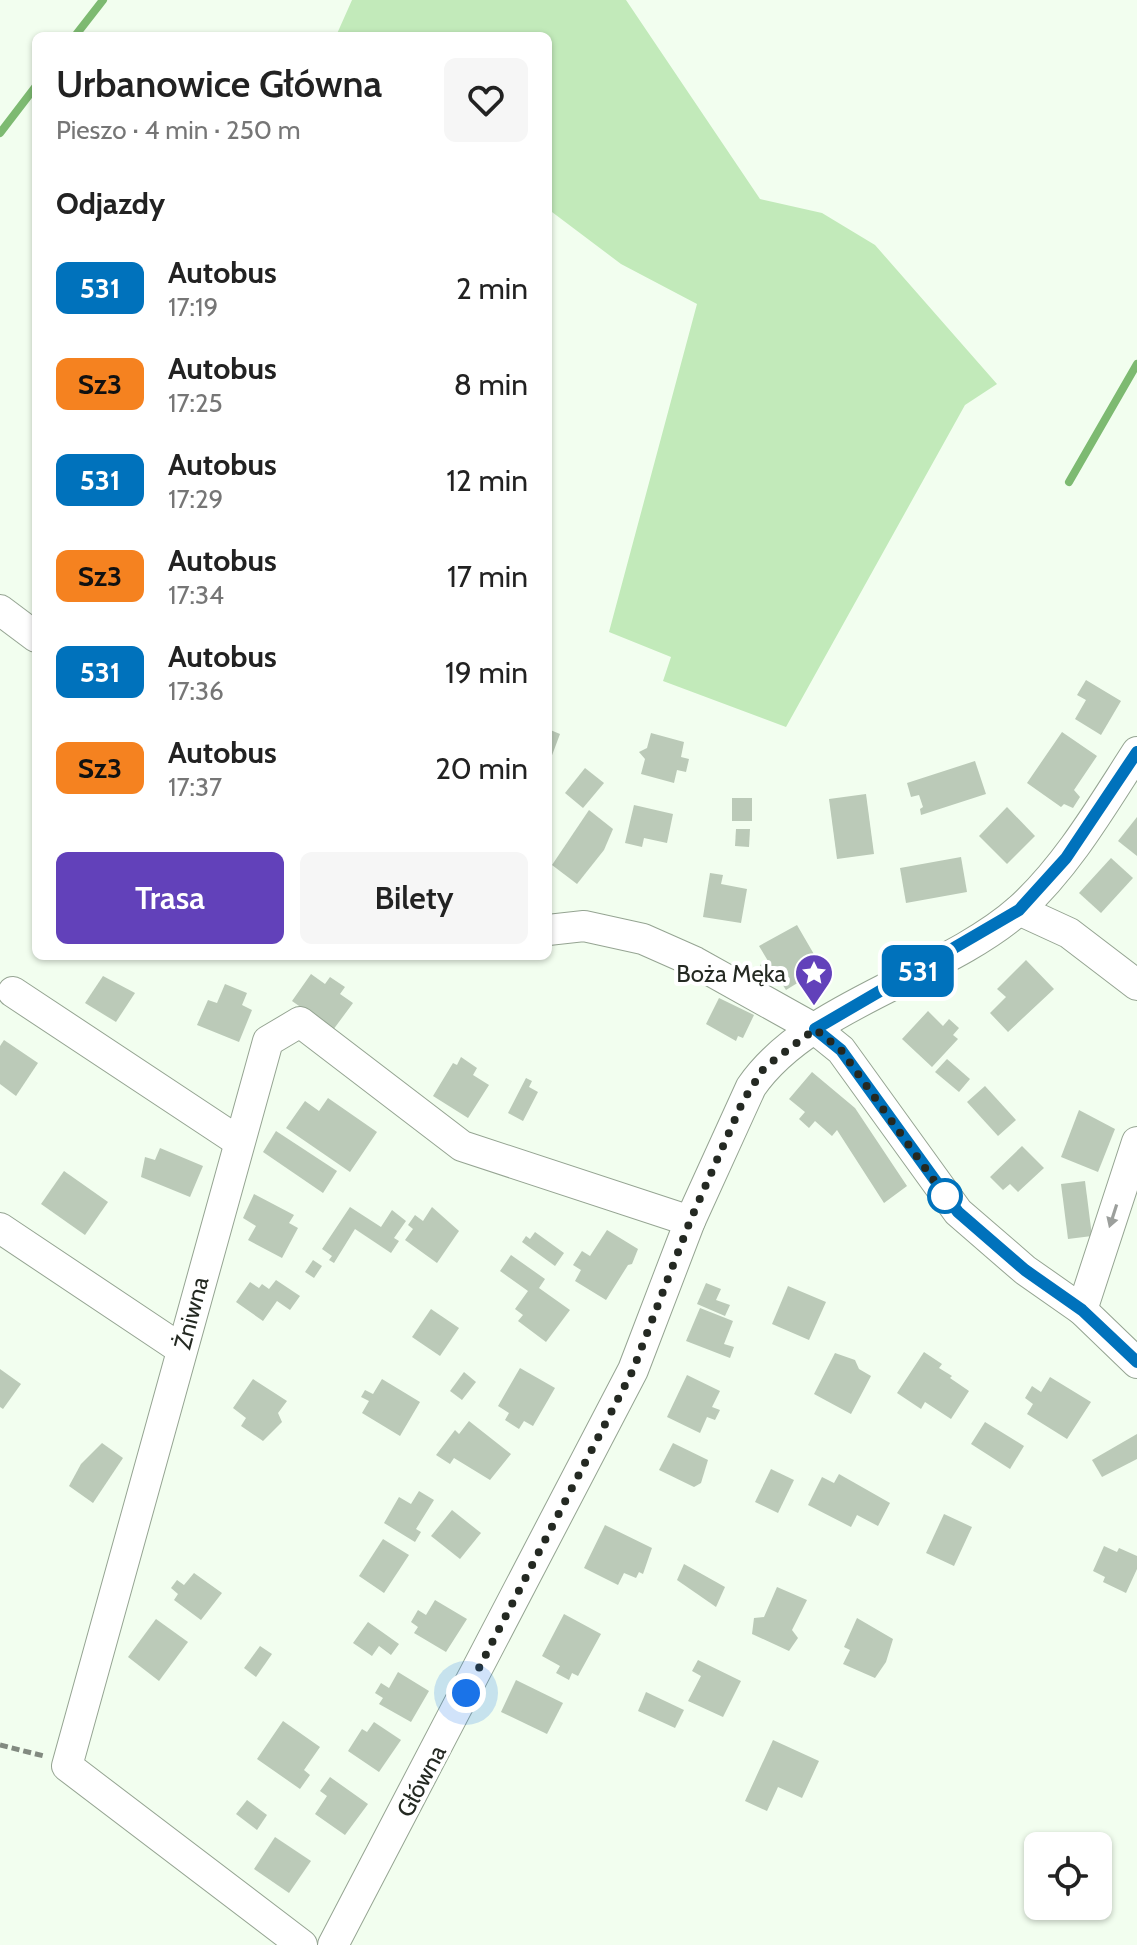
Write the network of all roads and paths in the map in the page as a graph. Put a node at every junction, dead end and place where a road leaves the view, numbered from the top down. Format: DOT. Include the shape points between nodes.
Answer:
graph roads {
  1 [pos="0,610"];
  2 [pos="32,634"];
  3 [pos="1137,752"];
  4 [pos="1019,910"];
  5 [pos="552,930"];
  6 [pos="1137,985"];
  7 [pos="13,992"];
  8 [pos="815,1029"];
  9 [pos="238,1141"];
  10 [pos="1137,1142"];
  11 [pos="690,1221"];
  12 [pos="0,1228"];
  13 [pos="1082,1310"];
  14 [pos="181,1349"];
  15 [pos="1137,1363"];
  16 [pos="0,1745"];
  17 [pos="67,1766"];
  18 [pos="302,1945"];
  19 [pos="333,1945"];
  1 -- 2 [label="street"];
  3 -- 4 [label="street, Główna" via="1066,858"];
  4 -- 6 [label="street" via="1069,933"];
  4 -- 8 [label="street, Główna"];
  5 -- 8 [label="street" via="584,926 643,939"];
  7 -- 9 [label="street"];
  8 -- 11 [label="street, Główna" via="764,1068 751,1087"];
  8 -- 13 [label="street" via="841,1050 958,1212"];
  9 -- 11 [label="street, Żniwna" via="268,1041 300,1022 462,1146"];
  9 -- 14 [label="street, Żniwna"];
  10 -- 13 [label="street, one-way"];
  11 -- 19 [label="street, Główna" via="633,1370"];
  12 -- 14 [label="street"];
  13 -- 15 [label="street"];
  14 -- 17 [label="street, Żniwna"];
  16 -- 17 [label="path" via="36,1752"];
  17 -- 18 [label="street"];
}
